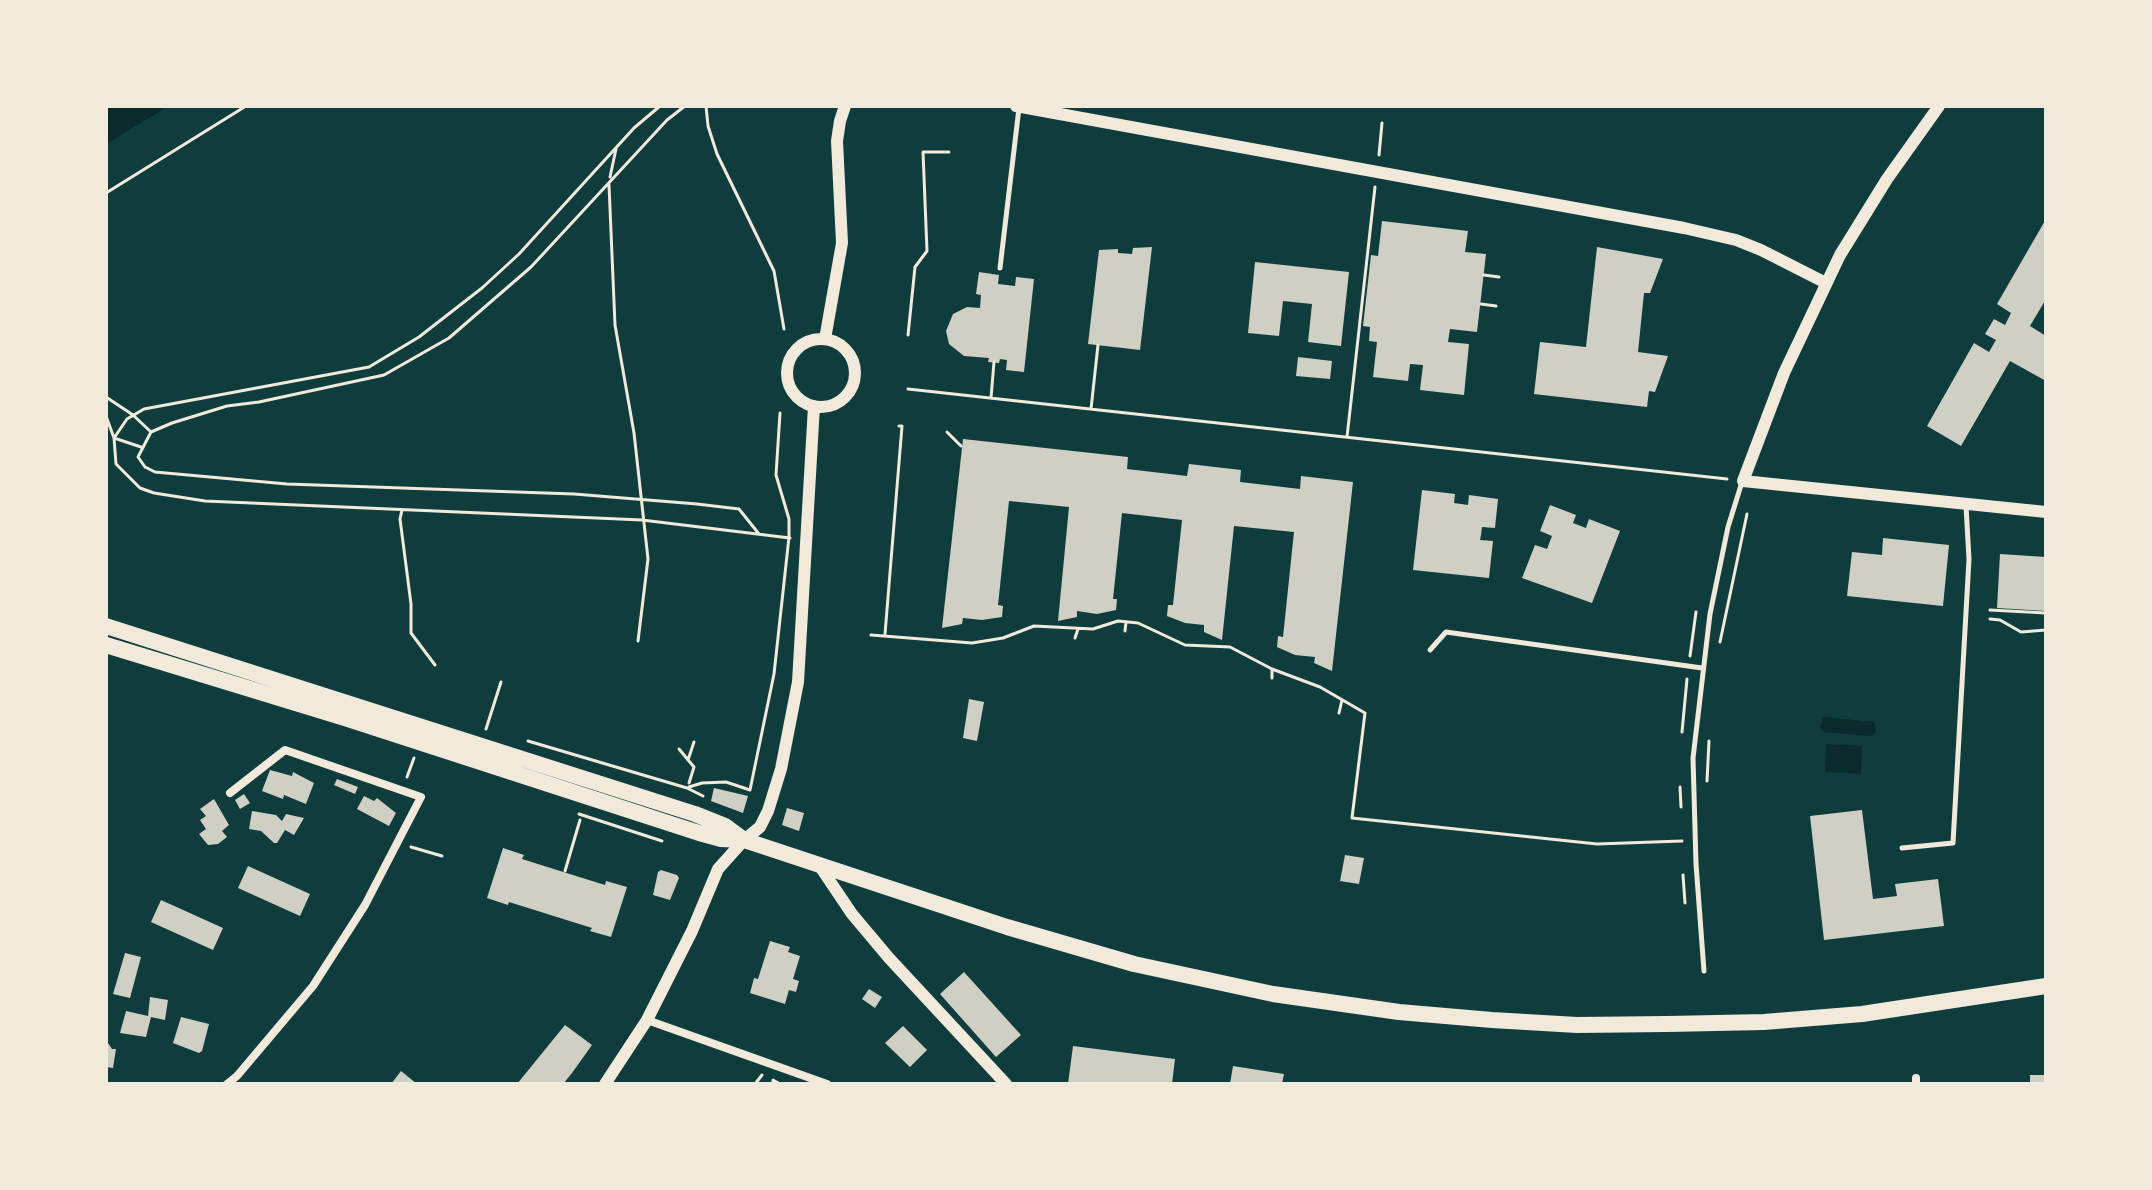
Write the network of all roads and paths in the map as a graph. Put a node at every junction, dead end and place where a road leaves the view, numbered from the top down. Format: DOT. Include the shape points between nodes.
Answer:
graph roads {
  1 [pos="246,106"];
  2 [pos="660,106"];
  3 [pos="685,106"];
  4 [pos="706,106"];
  5 [pos="845,106"];
  6 [pos="1018,106"];
  7 [pos="1939,106"];
  8 [pos="1382,123"];
  9 [pos="617,146"];
  10 [pos="949,152"];
  11 [pos="1377,172"];
  12 [pos="609,181"];
  13 [pos="106,193"];
  14 [pos="1000,268"];
  15 [pos="1484,275"];
  16 [pos="1499,277"];
  17 [pos="1826,283"];
  18 [pos="1481,304"];
  19 [pos="1496,306"];
  20 [pos="784,329"];
  21 [pos="908,335"];
  22 [pos="825,339"];
  23 [pos="1098,345"];
  24 [pos="994,362"];
  25 [pos="908,389"];
  26 [pos="106,397"];
  27 [pos="991,398"];
  28 [pos="814,406"];
  29 [pos="1091,409"];
  30 [pos="780,413"];
  31 [pos="133,415"];
  32 [pos="106,416"];
  33 [pos="899,426"];
  34 [pos="151,432"];
  35 [pos="947,432"];
  36 [pos="1347,437"];
  37 [pos="114,438"];
  38 [pos="961,446"];
  39 [pos="142,447"];
  40 [pos="1737,480"];
  41 [pos="640,501"];
  42 [pos="1966,505"];
  43 [pos="402,508"];
  44 [pos="2046,512"];
  45 [pos="642,520"];
  46 [pos="759,534"];
  47 [pos="789,537"];
  48 [pos="806,539"];
  49 [pos="1990,610"];
  50 [pos="2046,613"];
  51 [pos="1990,619"];
  52 [pos="1126,622"];
  53 [pos="106,626"];
  54 [pos="1078,629"];
  55 [pos="2046,630"];
  56 [pos="1125,631"];
  57 [pos="871,635"];
  58 [pos="885,635"];
  59 [pos="1075,638"];
  60 [pos="638,641"];
  61 [pos="106,645"];
  62 [pos="1218,647"];
  63 [pos="1430,650"];
  64 [pos="1216,654"];
  65 [pos="435,665"];
  66 [pos="1702,668"];
  67 [pos="1272,669"];
  68 [pos="1272,678"];
  69 [pos="501,682"];
  70 [pos="1342,700"];
  71 [pos="1339,713"];
  72 [pos="476,730"];
  73 [pos="528,741"];
  74 [pos="694,742"];
  75 [pos="679,749"];
  76 [pos="416,755"];
  77 [pos="688,760"];
  78 [pos="688,786"];
  79 [pos="402,790"];
  80 [pos="230,793"];
  81 [pos="708,802"];
  82 [pos="580,820"];
  83 [pos="744,840"];
  84 [pos="1682,841"];
  85 [pos="413,847"];
  86 [pos="1902,848"];
  87 [pos="442,856"];
  88 [pos="819,865"];
  89 [pos="565,871"];
  90 [pos="1704,971"];
  91 [pos="2046,986"];
  92 [pos="647,1020"];
  93 [pos="227,1084"];
  94 [pos="605,1084"];
  95 [pos="773,1084"];
  96 [pos="780,1084"];
  97 [pos="827,1084"];
  98 [pos="1006,1084"];
  1 -- 13 [label="path"];
  2 -- 9 [label="path"];
  3 -- 12 [label="path"];
  4 -- 20 [label="path" via="717,154 774,271"];
  5 -- 22 [label="street" via="837,141 842,243"];
  6 -- 11 [label="street"];
  6 -- 14 [label="lane"];
  7 -- 17 [label="street" via="1853,232"];
  8 -- 11 [label="path"];
  9 -- 12 [label="path"];
  9 -- 31 [label="path" via="519,254 398,351 369,367 158,405"];
  10 -- 21 [label="path" via="923,152 927,251 915,267"];
  11 -- 17 [label="street" via="1736,240"];
  11 -- 36 [label="path"];
  12 -- 34 [label="path" via="504,293 414,359 373,378 227,406"];
  12 -- 41 [label="path" via="615,325"];
  15 -- 16 [label="path"];
  17 -- 40 [label="street"];
  18 -- 19 [label="path"];
  22 -- 28 [label="street" via="800,346 787,370 797,396"];
  22 -- 28 [label="street" via="848,352 854,382 835,404"];
  23 -- 29 [label="path"];
  24 -- 27 [label="path"];
  25 -- 27 [label="path"];
  26 -- 31 [label="path"];
  27 -- 29 [label="path"];
  28 -- 48 [label="street"];
  29 -- 36 [label="path"];
  30 -- 47 [label="path" via="776,475"];
  31 -- 34 [label="path"];
  31 -- 37 [label="path"];
  32 -- 37 [label="path"];
  33 -- 58 [label="path"];
  34 -- 39 [label="path"];
  35 -- 38 [label="path"];
  36 -- 40 [label="path"];
  37 -- 39 [label="path"];
  37 -- 43 [label="path" via="116,464 130,480 154,493 205,501"];
  39 -- 41 [label="path" via="138,457 155,472 287,484"];
  40 -- 42 [label="street"];
  40 -- 66 [label="lane"];
  41 -- 45 [label="path"];
  41 -- 46 [label="path" via="739,509"];
  42 -- 44 [label="street"];
  42 -- 86 [label="lane" via="1969,559 1953,843"];
  43 -- 45 [label="path"];
  43 -- 65 [label="path" via="411,633"];
  45 -- 46 [label="path"];
  45 -- 60 [label="path" via="648,559"];
  46 -- 47 [label="path"];
  47 -- 48 [label="path"];
  47 -- 78 [label="path" via="774,674 750,790 726,782"];
  48 -- 83 [label="street" via="798,682 784,754 765,819"];
  49 -- 50 [label="path"];
  51 -- 55 [label="path" via="2021,632"];
  52 -- 54 [label="path"];
  52 -- 56 [label="path"];
  52 -- 62 [label="path" via="1185,645"];
  53 -- 83 [label="main road" via="695,814"];
  54 -- 58 [label="path" via="1034,626 971,644"];
  54 -- 59 [label="path"];
  57 -- 58 [label="path"];
  61 -- 83 [label="main road" via="699,833"];
  62 -- 64 [label="path"];
  62 -- 67 [label="path" via="1230,647"];
  63 -- 66 [label="lane" via="1446,632"];
  66 -- 90 [label="lane" via="1693,815"];
  67 -- 68 [label="path"];
  67 -- 70 [label="path"];
  69 -- 72 [label="path" via="486,731"];
  70 -- 71 [label="path"];
  70 -- 84 [label="path" via="1365,713 1352,818 1559,842"];
  73 -- 78 [label="path"];
  74 -- 77 [label="path"];
  75 -- 77 [label="path"];
  76 -- 79 [label="path"];
  77 -- 78 [label="path" via="694,767"];
  78 -- 81 [label="path"];
  79 -- 80 [label="street" via="285,750"];
  79 -- 93 [label="street" via="421,797 365,905 313,986"];
  82 -- 89 [label="path"];
  83 -- 88 [label="main road"];
  83 -- 92 [label="street" via="718,869"];
  85 -- 87 [label="path"];
  88 -- 91 [label="main road" via="1134,964 1273,994 1399,1012 1577,1025 1764,1022 1862,1014"];
  88 -- 98 [label="street" via="889,958"];
  92 -- 94 [label="street"];
  92 -- 97 [label="street"];
  95 -- 96 [label="path"];
}
